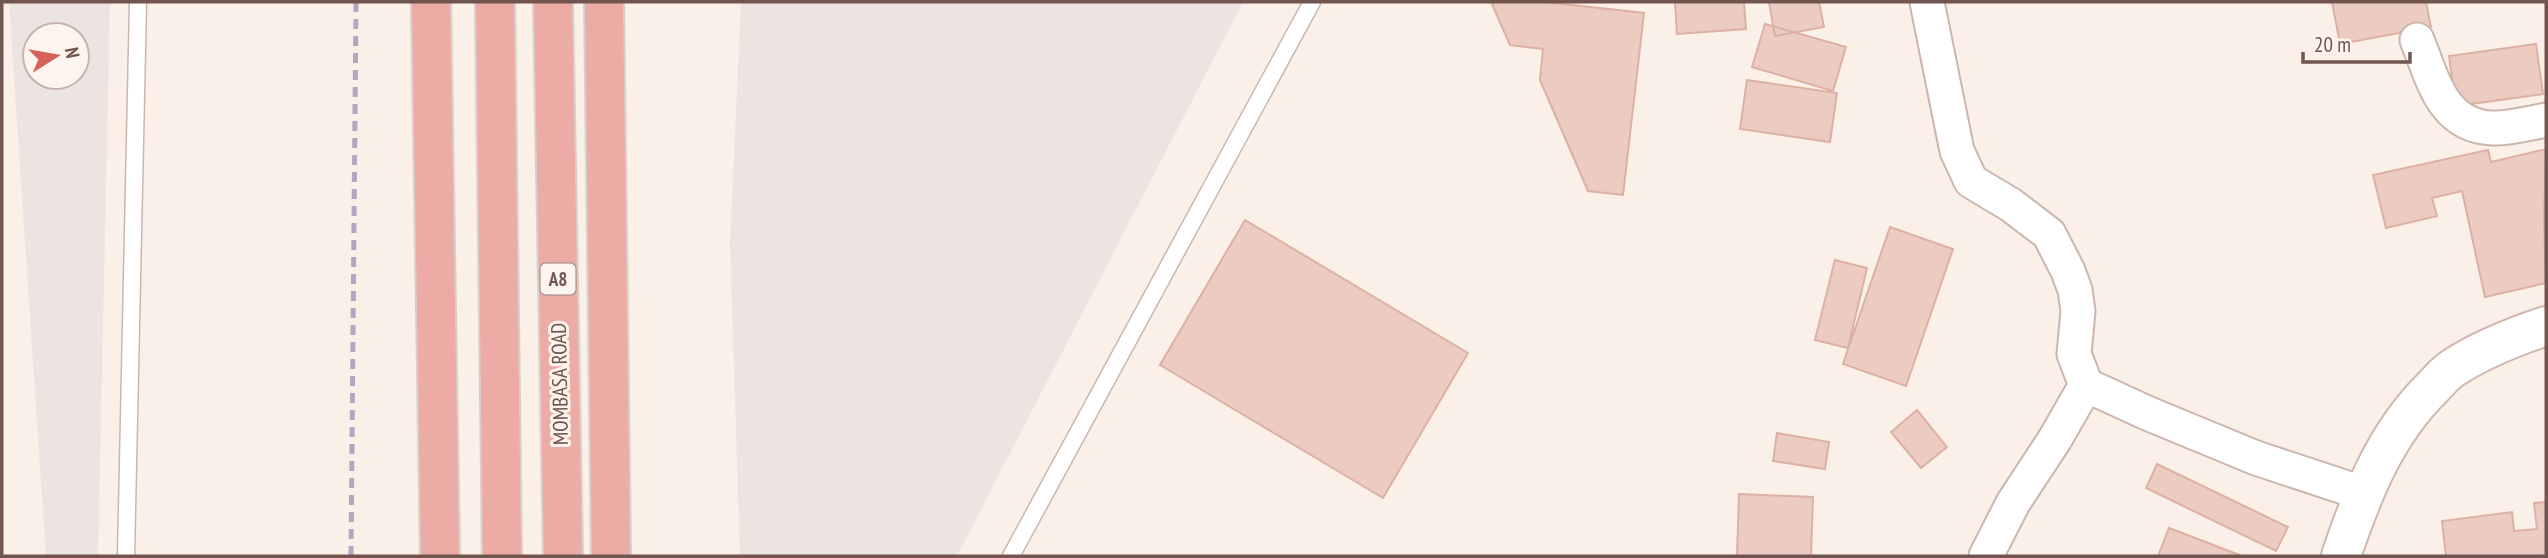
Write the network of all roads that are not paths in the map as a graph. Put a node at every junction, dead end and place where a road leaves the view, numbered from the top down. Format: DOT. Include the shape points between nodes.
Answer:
graph roads {
  1 [pos="138,2"];
  2 [pos="431,2"];
  3 [pos="495,2"];
  4 [pos="553,2"];
  5 [pos="604,2"];
  6 [pos="1312,2"];
  7 [pos="1927,2"];
  8 [pos="2417,40"];
  9 [pos="2546,120"];
  10 [pos="2546,326"];
  11 [pos="2086,385"];
  12 [pos="2362,493"];
  13 [pos="126,556"];
  14 [pos="440,556"];
  15 [pos="502,556"];
  16 [pos="563,556"];
  17 [pos="611,556"];
  18 [pos="1011,556"];
  19 [pos="1986,556"];
  20 [pos="2341,556"];
  1 -- 13 [label="lane"];
  2 -- 14 [label="highway"];
  3 -- 15 [label="highway"];
  4 -- 16 [label="highway, MOMBASA ROAD / A8"];
  5 -- 17 [label="highway"];
  6 -- 18 [label="lane"];
  7 -- 11 [label="street" via="1963,167 1971,181 2049,234 2075,290 2074,354"];
  8 -- 9 [label="street" via="2442,103 2473,126 2495,129"];
  10 -- 12 [label="street" via="2502,340 2451,370 2402,422"];
  11 -- 12 [label="street" via="2256,458"];
  11 -- 19 [label="street"];
  12 -- 20 [label="street"];
}
